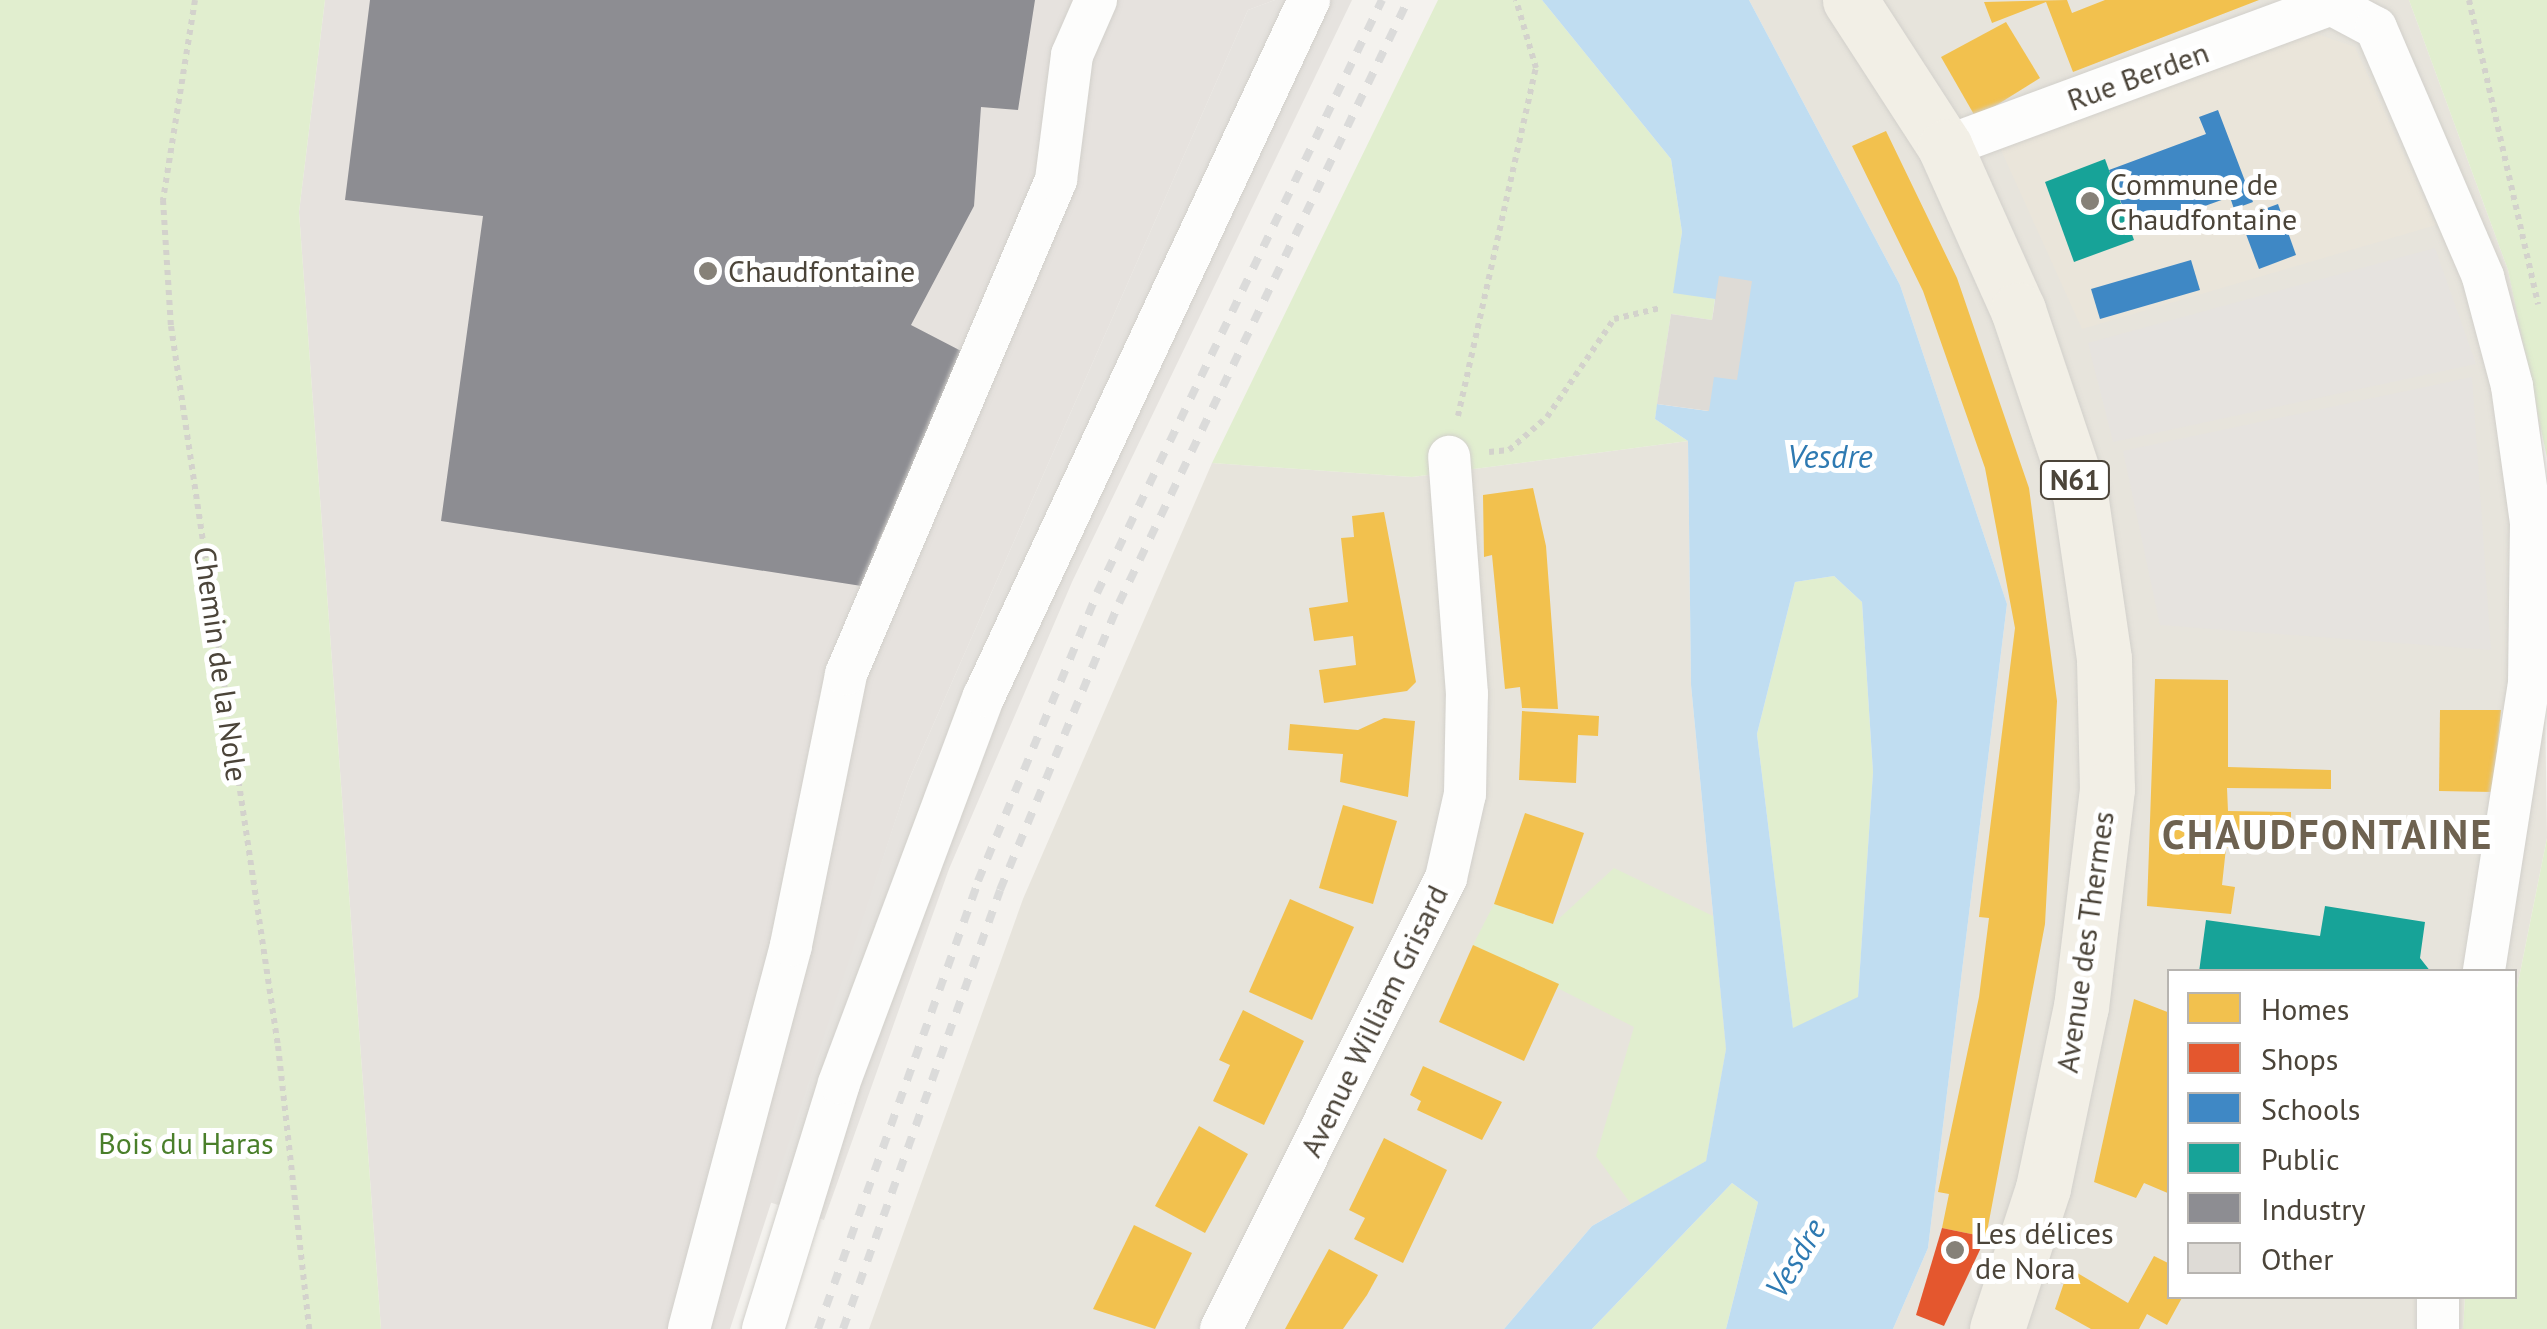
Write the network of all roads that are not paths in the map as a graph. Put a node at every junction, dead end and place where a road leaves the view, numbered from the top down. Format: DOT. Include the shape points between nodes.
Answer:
graph roads {
  1 [pos="1096,0"];
  2 [pos="1310,0"];
  3 [pos="1850,0"];
  4 [pos="1945,148"];
  5 [pos="1449,458"];
  6 [pos="2484,969"];
  7 [pos="2438,1299"];
  8 [pos="688,1329"];
  9 [pos="763,1329"];
  10 [pos="1221,1329"];
  11 [pos="1997,1329"];
  12 [pos="2438,1329"];
  1 -- 8 [label="street" via="1072,55 1056,180 846,674 791,945"];
  2 -- 9 [label="street" via="984,696 839,1083"];
  3 -- 4 [label="main road, Avenue des Thermes / N61"];
  4 -- 6 [label="street, Rue Berden" via="2331,4 2376,28 2483,278 2512,386 2531,523 2529,684"];
  4 -- 11 [label="main road, Avenue des Thermes / N61" via="2018,310 2080,494 2104,659 2107,789 2081,1006 2043,1188"];
  5 -- 10 [label="street, Avenue William Grisard" via="1468,694 1465,794 1446,878"];
  7 -- 12 [label="street"];
}
